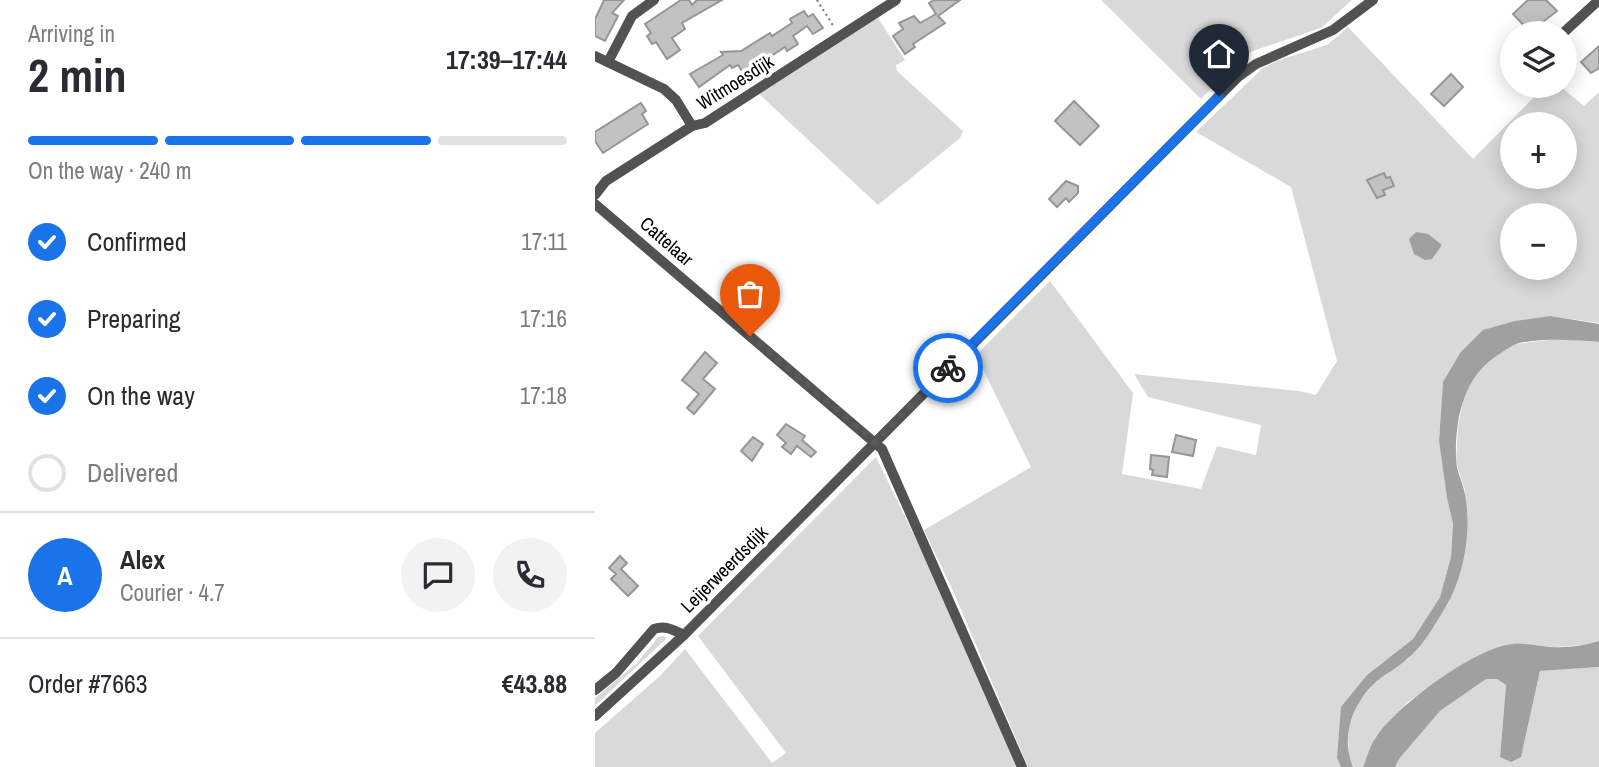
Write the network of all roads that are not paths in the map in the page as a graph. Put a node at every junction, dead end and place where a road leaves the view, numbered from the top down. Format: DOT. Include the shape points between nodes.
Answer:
graph roads {
  1 [pos="654,0"];
  2 [pos="896,0"];
  3 [pos="1373,0"];
  4 [pos="1599,1"];
  5 [pos="1576,21"];
  6 [pos="595,56"];
  7 [pos="608,62"];
  8 [pos="692,126"];
  9 [pos="595,195"];
  10 [pos="595,204"];
  11 [pos="875,442"];
  12 [pos="684,635"];
  13 [pos="595,690"];
  14 [pos="595,716"];
  15 [pos="1022,767"];
  1 -- 7 [label="street" via="632,16"];
  2 -- 8 [label="street, Witmoesdijk" via="705,123"];
  3 -- 11 [label="street, Leijerweerdsdijk" via="1333,30 1256,64 1238,77"];
  4 -- 5 [label="street"];
  6 -- 7 [label="street"];
  7 -- 8 [label="street" via="664,89"];
  8 -- 9 [label="street, Witmoesdijk" via="606,181"];
  10 -- 11 [label="street, Cattelaar"];
  11 -- 12 [label="street, Leijerweerdsdijk"];
  11 -- 15 [label="street" via="918,527"];
  12 -- 13 [label="street" via="668,627 654,629 616,674"];
  12 -- 14 [label="street, Leijerweerdsdijk"];
}
